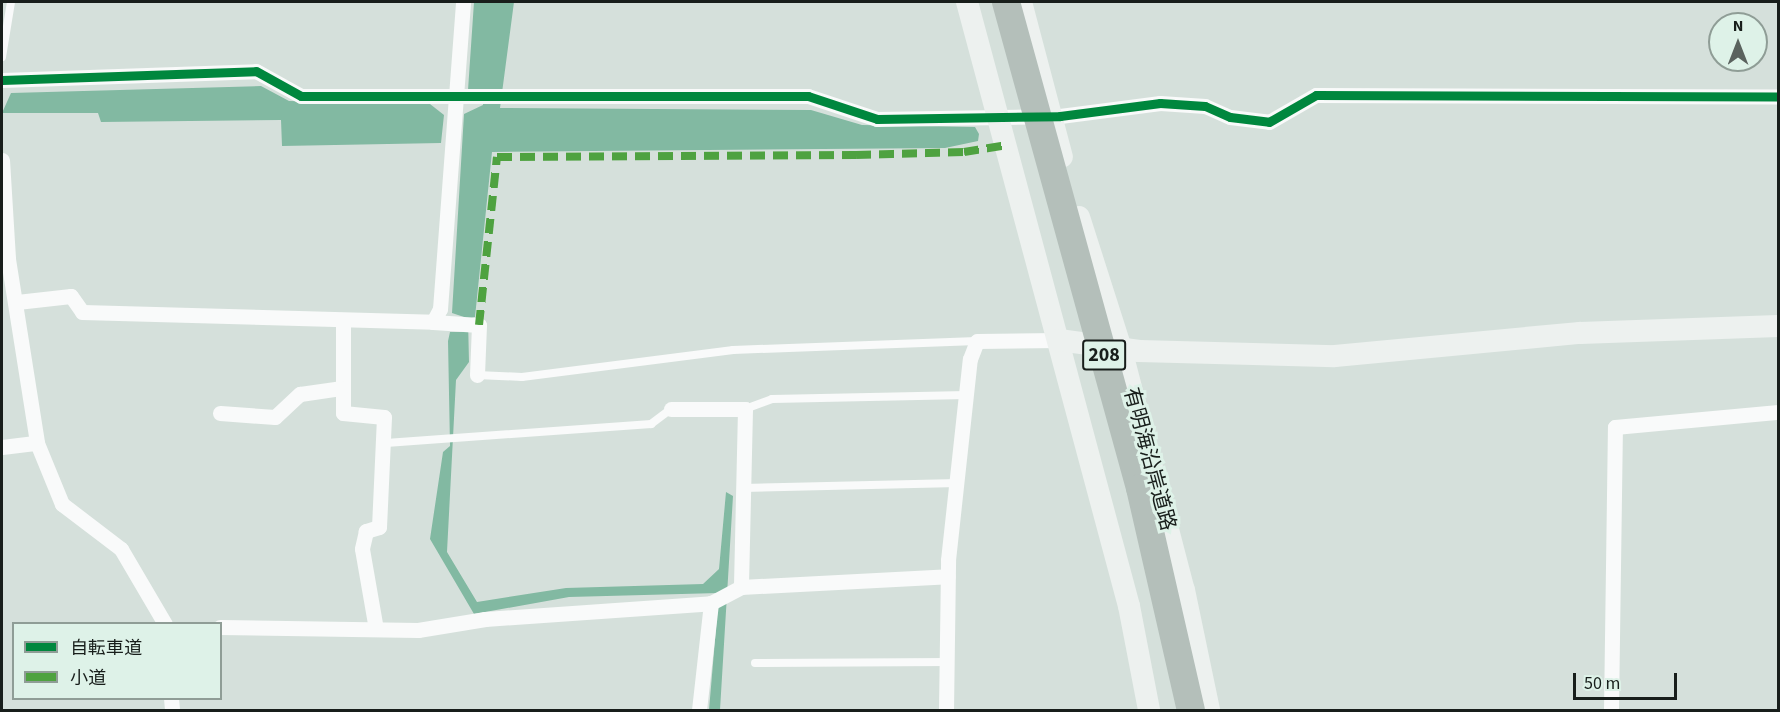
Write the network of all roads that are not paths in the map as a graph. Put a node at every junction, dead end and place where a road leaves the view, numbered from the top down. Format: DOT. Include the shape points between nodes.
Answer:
graph roads {
  1 [pos="11,2"];
  2 [pos="463,2"];
  3 [pos="967,2"];
  4 [pos="1006,2"];
  5 [pos="1021,2"];
  6 [pos="2,57"];
  7 [pos="2,80"];
  8 [pos="456,97"];
  9 [pos="1779,97"];
  10 [pos="1052,113"];
  11 [pos="1000,117"];
  12 [pos="2,160"];
  13 [pos="5,260"];
  14 [pos="17,302"];
  15 [pos="344,320"];
  16 [pos="433,322"];
  17 [pos="1779,326"];
  18 [pos="1059,340"];
  19 [pos="977,341"];
  20 [pos="1121,349"];
  21 [pos="477,375"];
  22 [pos="342,388"];
  23 [pos="968,395"];
  24 [pos="671,409"];
  25 [pos="745,409"];
  26 [pos="1779,412"];
  27 [pos="220,413"];
  28 [pos="37,443"];
  29 [pos="386,443"];
  30 [pos="2,447"];
  31 [pos="958,483"];
  32 [pos="744,488"];
  33 [pos="948,576"];
  34 [pos="741,587"];
  35 [pos="1184,590"];
  36 [pos="711,603"];
  37 [pos="1129,606"];
  38 [pos="164,622"];
  39 [pos="222,627"];
  40 [pos="376,629"];
  41 [pos="948,662"];
  42 [pos="755,663"];
  43 [pos="699,711"];
  44 [pos="946,711"];
  45 [pos="1149,711"];
  46 [pos="1191,711"];
  47 [pos="1209,711"];
  48 [pos="1611,711"];
  1 -- 6 [label="lane"];
  2 -- 8 [label="street"];
  3 -- 11 [label="main road"];
  4 -- 46 [label="highway, 208" via="1140,488"];
  5 -- 10 [label="main road, 有明海沿岸道路"];
  7 -- 8 [label="street" via="256,71 301,96"];
  8 -- 11 [label="street" via="808,96 877,118"];
  8 -- 16 [label="street" via="440,309"];
  9 -- 10 [label="street" via="1316,95 1269,122 1186,104"];
  10 -- 11 [label="street"];
  10 -- 20 [label="main road, 有明海沿岸道路" via="1066,178"];
  11 -- 18 [label="main road"];
  12 -- 13 [label="street"];
  13 -- 14 [label="street"];
  14 -- 15 [label="street" via="71,296 82,312"];
  14 -- 28 [label="street"];
  15 -- 16 [label="street"];
  15 -- 22 [label="street"];
  16 -- 21 [label="street" via="479,325"];
  17 -- 20 [label="main road" via="1580,333 1335,356"];
  18 -- 19 [label="street"];
  18 -- 20 [label="main road"];
  18 -- 37 [label="main road"];
  19 -- 21 [label="lane" via="733,350 522,377"];
  19 -- 23 [label="street"];
  20 -- 35 [label="main road, 有明海沿岸道路"];
  22 -- 27 [label="street" via="300,394 275,417"];
  22 -- 29 [label="street" via="343,412 384,417"];
  23 -- 25 [label="lane" via="772,399"];
  23 -- 31 [label="street"];
  24 -- 25 [label="street"];
  24 -- 29 [label="lane" via="651,423"];
  25 -- 32 [label="street"];
  26 -- 48 [label="street" via="1615,427"];
  28 -- 30 [label="street"];
  28 -- 38 [label="street" via="62,504 121,549"];
  29 -- 40 [label="street" via="379,527 366,531 362,549"];
  31 -- 32 [label="lane"];
  31 -- 33 [label="street"];
  32 -- 34 [label="street"];
  33 -- 34 [label="street"];
  33 -- 41 [label="street"];
  34 -- 36 [label="street"];
  35 -- 37 [label="main road"];
  35 -- 47 [label="main road, 有明海沿岸道路"];
  36 -- 40 [label="street" via="485,619 418,630"];
  36 -- 43 [label="street"];
  37 -- 45 [label="main road"];
  39 -- 40 [label="street"];
  41 -- 42 [label="lane"];
  41 -- 44 [label="street"];
}
